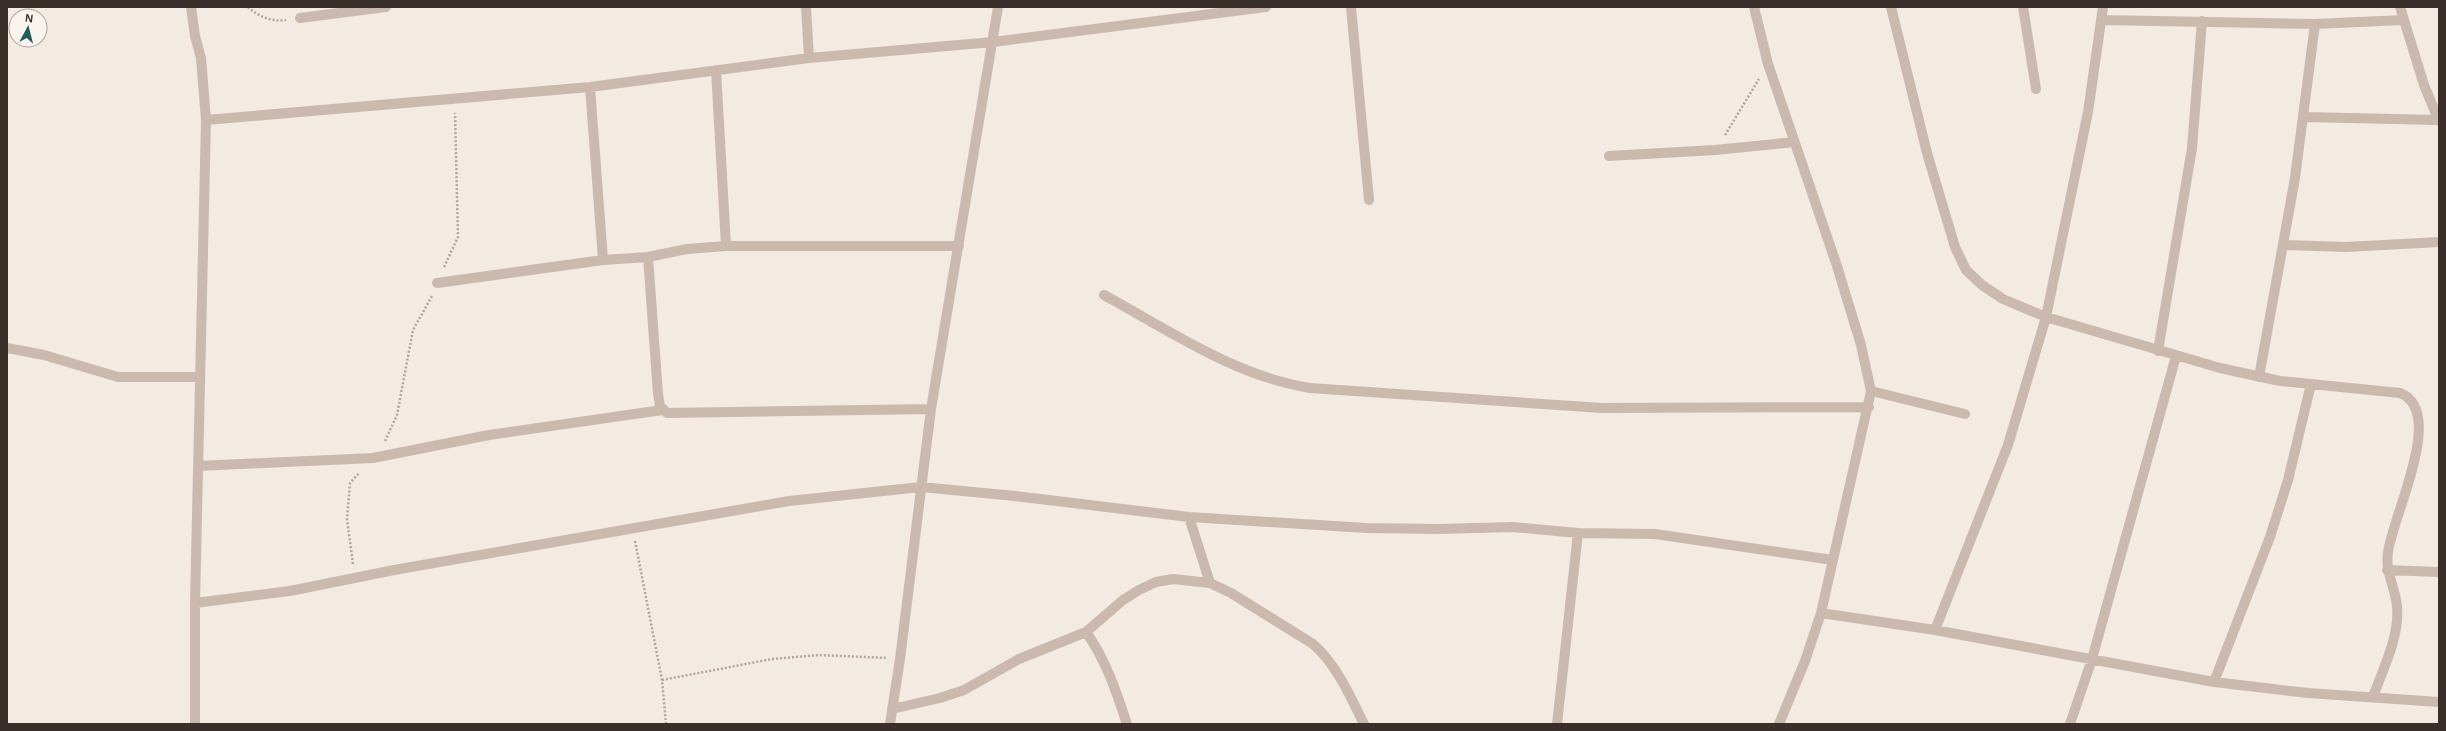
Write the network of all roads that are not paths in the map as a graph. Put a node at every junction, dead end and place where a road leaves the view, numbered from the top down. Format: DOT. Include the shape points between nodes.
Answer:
graph roads {
  1 [pos="191,7"];
  2 [pos="386,7"];
  3 [pos="806,7"];
  4 [pos="998,7"];
  5 [pos="1266,7"];
  6 [pos="1351,7"];
  7 [pos="1754,7"];
  8 [pos="1891,7"];
  9 [pos="2023,7"];
  10 [pos="2103,7"];
  11 [pos="2400,7"];
  12 [pos="1196,11"];
  13 [pos="300,18"];
  14 [pos="2102,20"];
  15 [pos="2403,20"];
  16 [pos="2202,21"];
  17 [pos="2315,24"];
  18 [pos="993,42"];
  19 [pos="809,58"];
  20 [pos="716,70"];
  21 [pos="590,87"];
  22 [pos="2036,89"];
  23 [pos="2304,117"];
  24 [pos="206,120"];
  25 [pos="2439,121"];
  26 [pos="1794,142"];
  27 [pos="1609,156"];
  28 [pos="1369,200"];
  29 [pos="2439,242"];
  30 [pos="2284,245"];
  31 [pos="726,246"];
  32 [pos="959,246"];
  33 [pos="648,257"];
  34 [pos="603,260"];
  35 [pos="437,283"];
  36 [pos="1104,295"];
  37 [pos="2046,317"];
  38 [pos="7,348"];
  39 [pos="2158,351"];
  40 [pos="2176,356"];
  41 [pos="200,377"];
  42 [pos="2259,377"];
  43 [pos="2311,384"];
  44 [pos="1871,391"];
  45 [pos="1869,407"];
  46 [pos="931,409"];
  47 [pos="662,410"];
  48 [pos="1965,414"];
  49 [pos="2429,422"];
  50 [pos="2427,452"];
  51 [pos="198,466"];
  52 [pos="921,487"];
  53 [pos="1189,517"];
  54 [pos="1578,533"];
  55 [pos="1833,560"];
  56 [pos="2387,570"];
  57 [pos="2439,572"];
  58 [pos="1210,583"];
  59 [pos="195,603"];
  60 [pos="1821,613"];
  61 [pos="1935,630"];
  62 [pos="1086,632"];
  63 [pos="2092,659"];
  64 [pos="2214,682"];
  65 [pos="2373,697"];
  66 [pos="2439,702"];
  67 [pos="892,709"];
  68 [pos="195,724"];
  69 [pos="890,724"];
  70 [pos="1127,724"];
  71 [pos="1364,724"];
  72 [pos="1557,724"];
  73 [pos="1779,724"];
  74 [pos="2070,724"];
  1 -- 24 [label="street" via="201,58"];
  2 -- 13 [label="street"];
  3 -- 19 [label="street"];
  4 -- 18 [label="street"];
  5 -- 12 [label="street"];
  6 -- 28 [label="street"];
  7 -- 26 [label="street" via="1768,64"];
  8 -- 37 [label="street" via="1927,153 1955,246 1966,270 2003,299"];
  9 -- 22 [label="street"];
  10 -- 14 [label="street"];
  11 -- 15 [label="street"];
  12 -- 18 [label="street"];
  14 -- 16 [label="street"];
  14 -- 37 [label="street" via="2072,196"];
  15 -- 17 [label="street"];
  15 -- 25 [label="street" via="2424,85"];
  16 -- 17 [label="street"];
  16 -- 39 [label="street" via="2192,148"];
  17 -- 23 [label="street"];
  18 -- 19 [label="street"];
  18 -- 32 [label="street"];
  19 -- 20 [label="street"];
  20 -- 21 [label="street"];
  20 -- 31 [label="street"];
  21 -- 24 [label="street"];
  21 -- 34 [label="street"];
  23 -- 25 [label="street"];
  23 -- 30 [label="street"];
  24 -- 41 [label="street"];
  26 -- 27 [label="street" via="1715,150"];
  26 -- 44 [label="street" via="1837,266 1861,345"];
  29 -- 30 [label="street" via="2346,247"];
  30 -- 42 [label="street"];
  31 -- 32 [label="street"];
  31 -- 33 [label="street" via="687,249"];
  32 -- 46 [label="street"];
  33 -- 34 [label="street"];
  33 -- 47 [label="street" via="658,394"];
  34 -- 35 [label="street"];
  36 -- 45 [label="street" via="1225,362 1263,378 1310,388 1602,408"];
  37 -- 39 [label="street"];
  37 -- 61 [label="street" via="2008,445"];
  38 -- 41 [label="street" via="44,355 118,377"];
  39 -- 40 [label="street"];
  40 -- 42 [label="street"];
  40 -- 63 [label="street"];
  41 -- 51 [label="street"];
  42 -- 43 [label="street"];
  43 -- 49 [label="street" via="2407,395 2425,408"];
  43 -- 64 [label="street" via="2288,480 2270,537"];
  44 -- 45 [label="street"];
  44 -- 48 [label="street"];
  45 -- 55 [label="street"];
  46 -- 47 [label="street" via="671,414"];
  46 -- 52 [label="street"];
  47 -- 51 [label="street" via="482,436 373,458"];
  50 -- 56 [label="street" via="2390,540"];
  51 -- 59 [label="street"];
  52 -- 53 [label="street"];
  52 -- 59 [label="street" via="789,501 290,591"];
  52 -- 67 [label="street"];
  53 -- 54 [label="street" via="1366,528 1512,527"];
  53 -- 58 [label="street"];
  54 -- 55 [label="street" via="1655,534"];
  54 -- 72 [label="street"];
  55 -- 60 [label="street"];
  56 -- 57 [label="street"];
  56 -- 65 [label="street" via="2397,606 2395,632"];
  58 -- 62 [label="street" via="1173,579 1156,582 1123,600"];
  58 -- 71 [label="street" via="1231,592 1322,652 1342,681"];
  59 -- 68 [label="street"];
  60 -- 61 [label="street"];
  60 -- 73 [label="street" via="1805,661"];
  61 -- 63 [label="street"];
  62 -- 67 [label="street" via="1019,659 964,690"];
  62 -- 70 [label="street" via="1099,650"];
  63 -- 64 [label="street"];
  63 -- 74 [label="street"];
  64 -- 65 [label="street" via="2308,693"];
  65 -- 66 [label="street"];
  67 -- 69 [label="street"];
}
